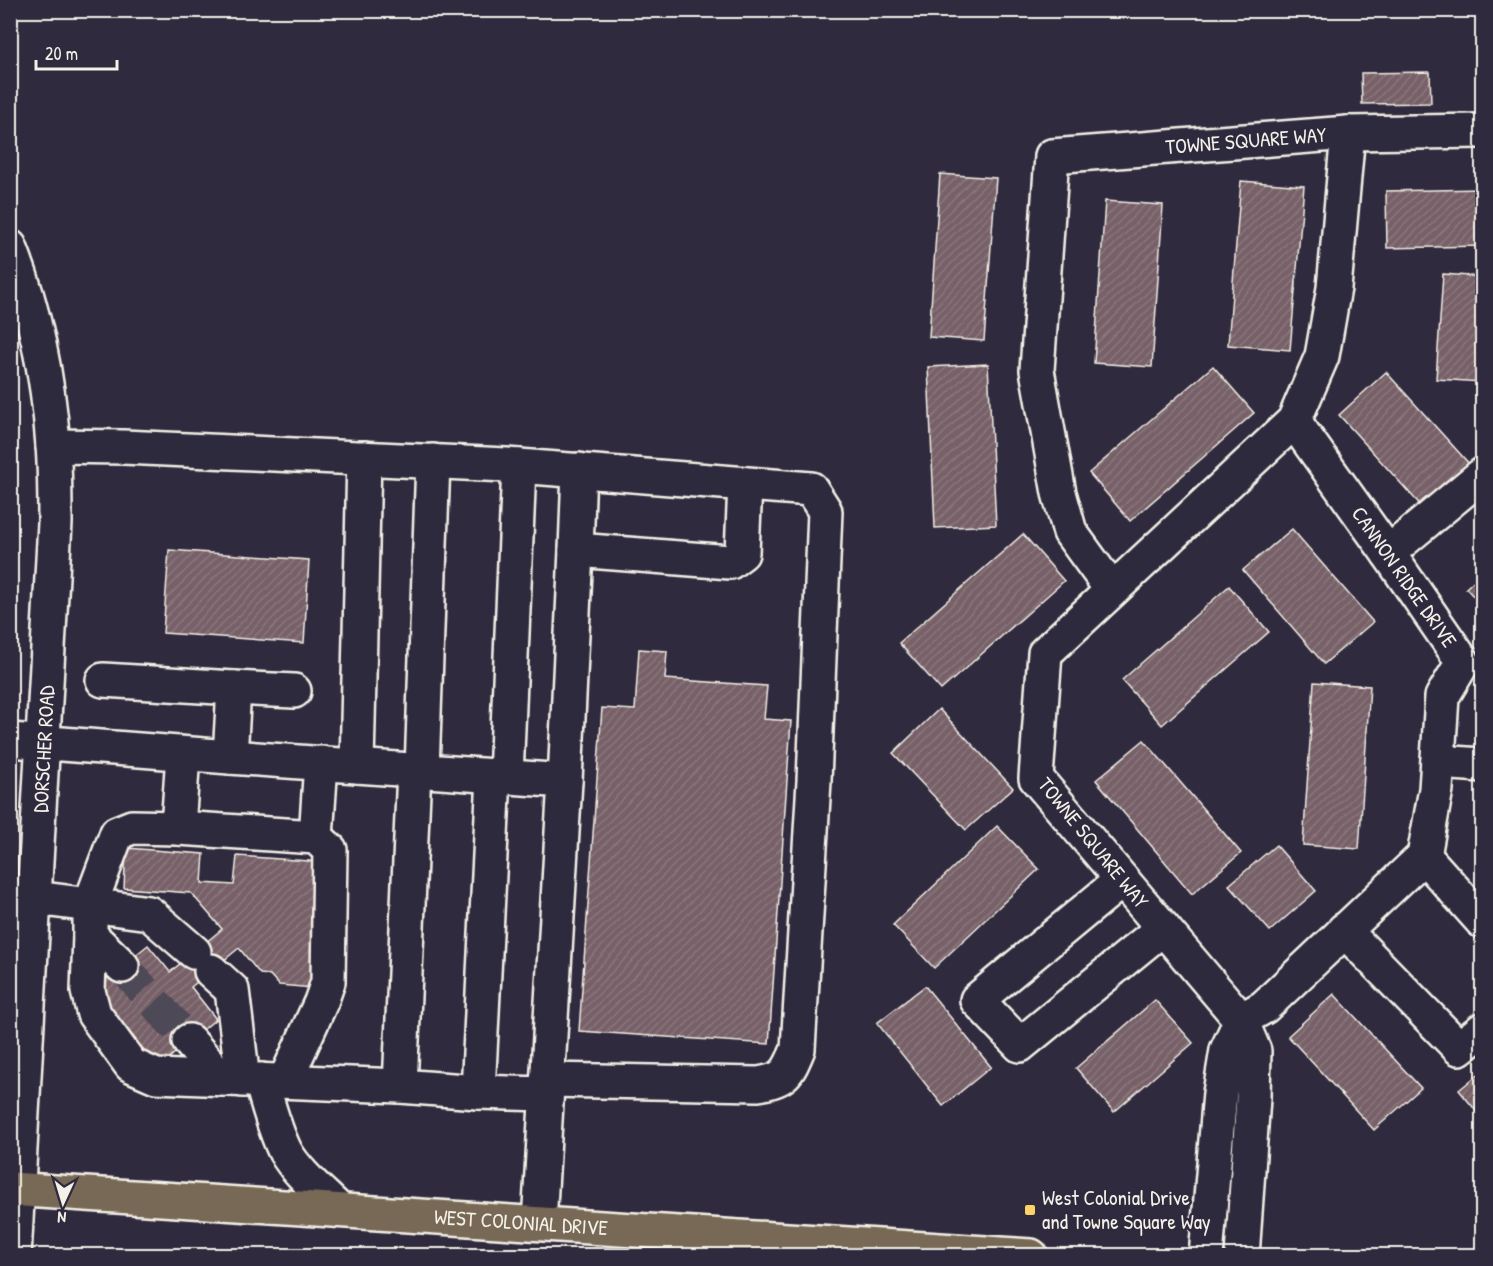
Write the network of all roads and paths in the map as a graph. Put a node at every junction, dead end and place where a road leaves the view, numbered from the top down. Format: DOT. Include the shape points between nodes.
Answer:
graph roads {
  1 [pos="1482,131"];
  2 [pos="1348,133"];
  3 [pos="10,247"];
  4 [pos="1294,421"];
  5 [pos="53,446"];
  6 [pos="364,458"];
  7 [pos="433,461"];
  8 [pos="519,466"];
  9 [pos="579,470"];
  10 [pos="1482,475"];
  11 [pos="745,484"];
  12 [pos="576,550"];
  13 [pos="1388,554"];
  14 [pos="1112,590"];
  15 [pos="1472,661"];
  16 [pos="104,680"];
  17 [pos="234,688"];
  18 [pos="294,691"];
  19 [pos="10,740"];
  20 [pos="44,742"];
  21 [pos="183,754"];
  22 [pos="230,757"];
  23 [pos="1438,762"];
  24 [pos="321,763"];
  25 [pos="1482,765"];
  26 [pos="357,766"];
  27 [pos="418,770"];
  28 [pos="500,776"];
  29 [pos="565,781"];
  30 [pos="178,828"];
  31 [pos="316,837"];
  32 [pos="1424,856"];
  33 [pos="1122,880"];
  34 [pos="35,898"];
  35 [pos="90,920"];
  36 [pos="1482,921"];
  37 [pos="1162,928"];
  38 [pos="1344,930"];
  39 [pos="122,966"];
  40 [pos="1241,1020"];
  41 [pos="1482,1030"];
  42 [pos="189,1041"];
  43 [pos="253,1080"];
  44 [pos="400,1086"];
  45 [pos="547,1087"];
  46 [pos="478,1092"];
  47 [pos="15,1189"];
  48 [pos="339,1210"];
  49 [pos="539,1223"];
  50 [pos="15,1256"];
  51 [pos="1031,1256"];
  52 [pos="1206,1256"];
  53 [pos="1242,1256"];
  1 -- 2 [label="street"];
  2 -- 4 [label="street, TOWNE SQUARE WAY" via="1334,288 1322,356"];
  2 -- 14 [label="street, TOWNE SQUARE WAY" via="1052,156 1037,370 1059,494 1070,532"];
  3 -- 5 [label="street, DORSCHER ROAD" via="34,322 46,379"];
  4 -- 13 [label="street, CANNON RIDGE DRIVE"];
  4 -- 14 [label="street, TOWNE SQUARE WAY"];
  5 -- 6 [label="street"];
  5 -- 20 [label="street, DORSCHER ROAD" via="55,524"];
  6 -- 7 [label="street"];
  6 -- 26 [label="street"];
  7 -- 8 [label="street"];
  7 -- 27 [label="street"];
  8 -- 9 [label="street"];
  8 -- 28 [label="street"];
  9 -- 11 [label="street"];
  9 -- 12 [label="street"];
  10 -- 13 [label="street"];
  11 -- 12 [label="street" via="742,553 730,562"];
  11 -- 45 [label="street" via="811,489 825,511 798,1049 789,1071 773,1082"];
  12 -- 29 [label="street"];
  13 -- 15 [label="street, CANNON RIDGE DRIVE"];
  14 -- 33 [label="street, TOWNE SQUARE WAY" via="1045,653 1036,778"];
  15 -- 23 [label="street, CANNON RIDGE DRIVE" via="1442,697"];
  16 -- 17 [label="street"];
  17 -- 18 [label="street"];
  17 -- 22 [label="street"];
  19 -- 20 [label="street"];
  20 -- 21 [label="street"];
  20 -- 34 [label="street, DORSCHER ROAD"];
  21 -- 22 [label="street"];
  21 -- 30 [label="street"];
  22 -- 24 [label="street"];
  23 -- 25 [label="street"];
  23 -- 32 [label="street, CANNON RIDGE DRIVE"];
  24 -- 26 [label="street"];
  24 -- 31 [label="street"];
  26 -- 27 [label="street"];
  27 -- 28 [label="street"];
  27 -- 44 [label="street"];
  28 -- 29 [label="street"];
  28 -- 46 [label="street"];
  29 -- 45 [label="street"];
  30 -- 31 [label="street"];
  30 -- 35 [label="street" via="132,827 117,833"];
  31 -- 43 [label="street" via="330,850 328,982 321,1002"];
  32 -- 36 [label="street"];
  32 -- 38 [label="street"];
  33 -- 37 [label="street, TOWNE SQUARE WAY"];
  33 -- 37 [label="street" via="977,1000 1020,1045"];
  34 -- 35 [label="street"];
  34 -- 47 [label="street, DORSCHER ROAD"];
  35 -- 39 [label="street"];
  35 -- 43 [label="street" via="149,913 232,990"];
  35 -- 43 [label="street" via="88,991 94,1014 131,1065 156,1076"];
  37 -- 40 [label="street, TOWNE SQUARE WAY"];
  38 -- 40 [label="street" via="1264,1006"];
  38 -- 41 [label="street" via="1459,1048"];
  40 -- 52 [label="street" via="1227,1050 1220,1093"];
  40 -- 53 [label="street, TOWNE SQUARE WAY" via="1254,1051"];
  42 -- 43 [label="street"];
  43 -- 44 [label="street"];
  43 -- 48 [label="street" via="286,1153"];
  44 -- 46 [label="street"];
  45 -- 46 [label="street"];
  45 -- 49 [label="street"];
  47 -- 48 [label="highway, WEST COLONIAL DRIVE"];
  47 -- 50 [label="street, DORSCHER ROAD"];
  48 -- 49 [label="highway, WEST COLONIAL DRIVE"];
  49 -- 51 [label="highway, WEST COLONIAL DRIVE"];
}
